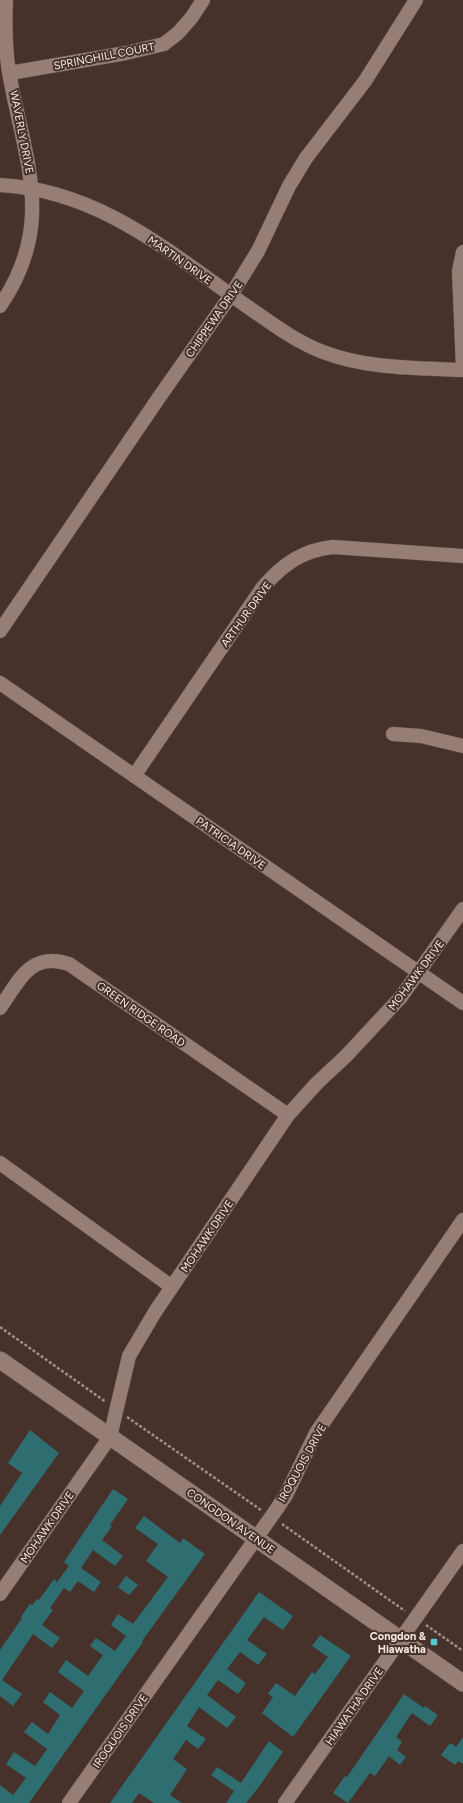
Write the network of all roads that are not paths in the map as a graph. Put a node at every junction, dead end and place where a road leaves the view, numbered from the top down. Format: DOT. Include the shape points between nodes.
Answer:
graph roads {
  1 [pos="6,0"];
  2 [pos="203,0"];
  3 [pos="416,0"];
  4 [pos="10,73"];
  5 [pos="0,185"];
  6 [pos="32,188"];
  7 [pos="463,252"];
  8 [pos="231,295"];
  9 [pos="0,306"];
  10 [pos="463,369"];
  11 [pos="463,556"];
  12 [pos="0,631"];
  13 [pos="0,683"];
  14 [pos="393,734"];
  15 [pos="463,746"];
  16 [pos="134,776"];
  17 [pos="463,909"];
  18 [pos="420,973"];
  19 [pos="463,1003"];
  20 [pos="0,1008"];
  21 [pos="288,1115"];
  22 [pos="0,1163"];
  23 [pos="463,1220"];
  24 [pos="172,1287"];
  25 [pos="0,1360"];
  26 [pos="110,1437"];
  27 [pos="256,1538"];
  28 [pos="463,1551"];
  29 [pos="0,1594"];
  30 [pos="400,1640"];
  31 [pos="463,1683"];
  32 [pos="69,1803"];
  33 [pos="286,1803"];
  1 -- 4 [label="street, WAVERLY DRIVE" via="5,40"];
  2 -- 4 [label="street, SPRINGHILL COURT" via="183,28 164,44 133,52"];
  3 -- 8 [label="street, CHIPPEWA DRIVE" via="365,81 306,158 289,186 258,251"];
  4 -- 6 [label="street, WAVERLY DRIVE"];
  5 -- 6 [label="street, MARTIN DRIVE"];
  6 -- 8 [label="street, MARTIN DRIVE" via="63,195 95,207 126,223"];
  6 -- 9 [label="street, WAVERLY DRIVE" via="31,225 26,253 18,275"];
  7 -- 10 [label="street" via="459,271"];
  8 -- 10 [label="street, MARTIN DRIVE" via="289,335 322,352 344,359 389,366"];
  8 -- 12 [label="street, CHIPPEWA DRIVE"];
  11 -- 16 [label="street, ARTHUR DRIVE" via="333,547 294,558 278,570 263,587"];
  13 -- 16 [label="street, PATRICIA DRIVE"];
  14 -- 15 [label="street" via="420,736"];
  16 -- 18 [label="street, PATRICIA DRIVE"];
  17 -- 18 [label="street, MOHAWK DRIVE"];
  18 -- 19 [label="street, PATRICIA DRIVE"];
  18 -- 21 [label="street, MOHAWK DRIVE" via="389,1012"];
  20 -- 21 [label="street, GREEN RIDGE ROAD" via="30,967 47,961 69,964"];
  21 -- 24 [label="street, MOHAWK DRIVE"];
  22 -- 24 [label="street"];
  23 -- 27 [label="street, IROQUOIS DRIVE" via="316,1433 286,1495"];
  24 -- 26 [label="street, MOHAWK DRIVE" via="129,1356"];
  25 -- 26 [label="street, CONGDON AVENUE"];
  26 -- 27 [label="street, CONGDON AVENUE"];
  26 -- 29 [label="street, MOHAWK DRIVE"];
  27 -- 30 [label="street, CONGDON AVENUE"];
  27 -- 32 [label="street, IROQUOIS DRIVE"];
  28 -- 30 [label="street, HIAWATHA DRIVE"];
  30 -- 31 [label="street, CONGDON AVENUE"];
  30 -- 33 [label="street, HIAWATHA DRIVE"];
}
